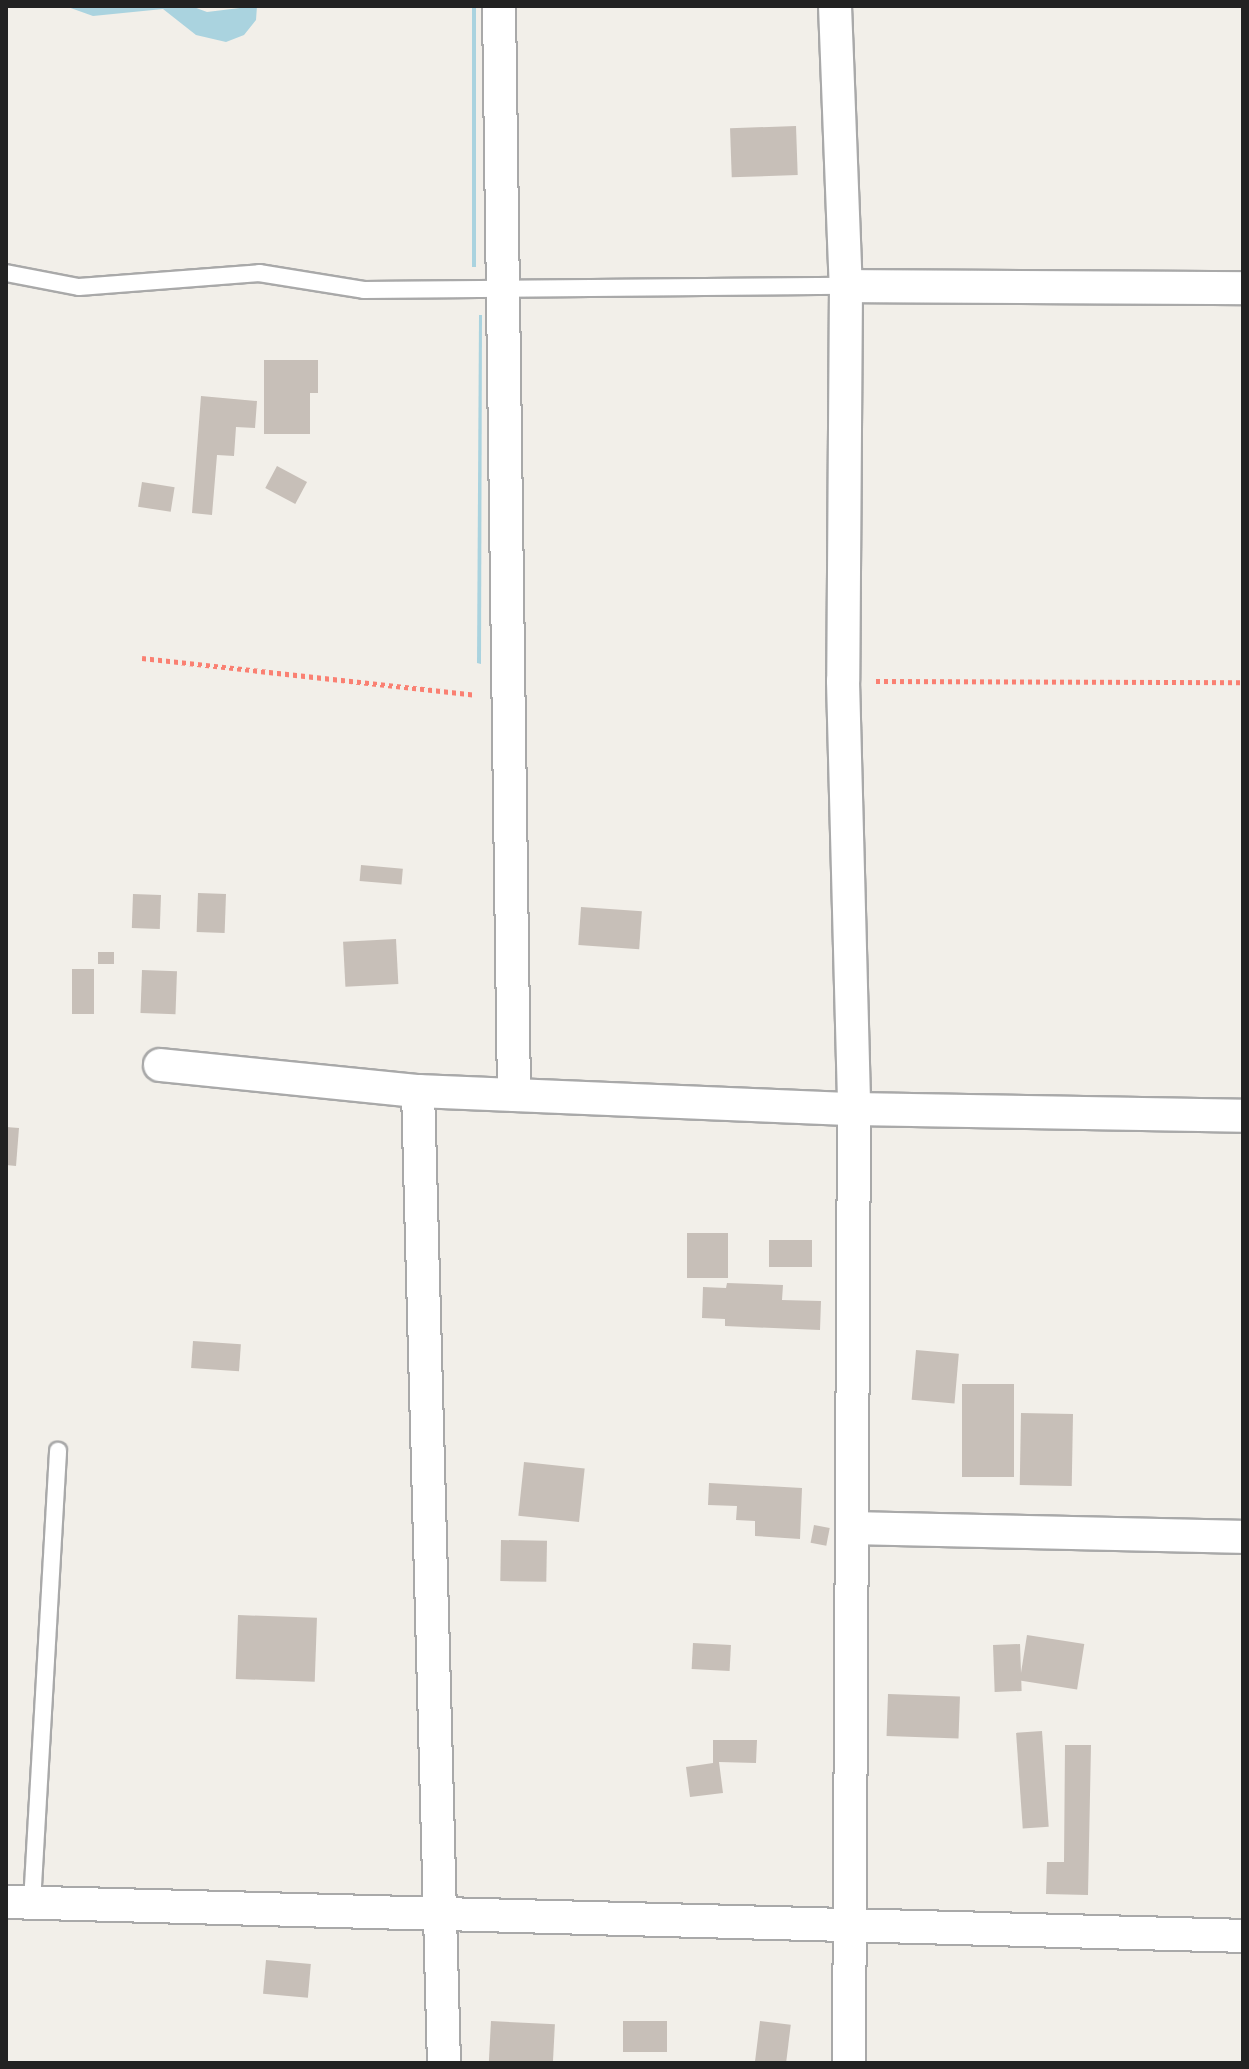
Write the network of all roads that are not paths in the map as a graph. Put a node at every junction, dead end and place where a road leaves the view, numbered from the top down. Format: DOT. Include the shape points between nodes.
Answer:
graph roads {
  1 [pos="499,6"];
  2 [pos="835,6"];
  3 [pos="6,273"];
  4 [pos="846,286"];
  5 [pos="1243,288"];
  6 [pos="500,289"];
  7 [pos="160,1065"];
  8 [pos="418,1091"];
  9 [pos="514,1095"];
  10 [pos="854,1109"];
  11 [pos="1243,1116"];
  12 [pos="58,1451"];
  13 [pos="856,1528"];
  14 [pos="1243,1537"];
  15 [pos="19,1902"];
  16 [pos="443,1915"];
  17 [pos="853,1927"];
  18 [pos="1243,1936"];
  19 [pos="444,2063"];
  20 [pos="849,2063"];
  1 -- 6 [label="street"];
  2 -- 4 [label="street"];
  3 -- 6 [label="lane" via="79,287 259,273 364,290"];
  4 -- 5 [label="street"];
  4 -- 6 [label="lane"];
  4 -- 10 [label="street" via="843,681"];
  6 -- 9 [label="street"];
  7 -- 8 [label="street"];
  8 -- 9 [label="street"];
  8 -- 16 [label="street"];
  9 -- 10 [label="street"];
  10 -- 11 [label="street"];
  10 -- 13 [label="street"];
  12 -- 15 [label="lane"];
  13 -- 14 [label="street"];
  13 -- 17 [label="street"];
  15 -- 16 [label="street"];
  16 -- 17 [label="street"];
  16 -- 19 [label="street"];
  17 -- 18 [label="street"];
  17 -- 20 [label="street"];
}
